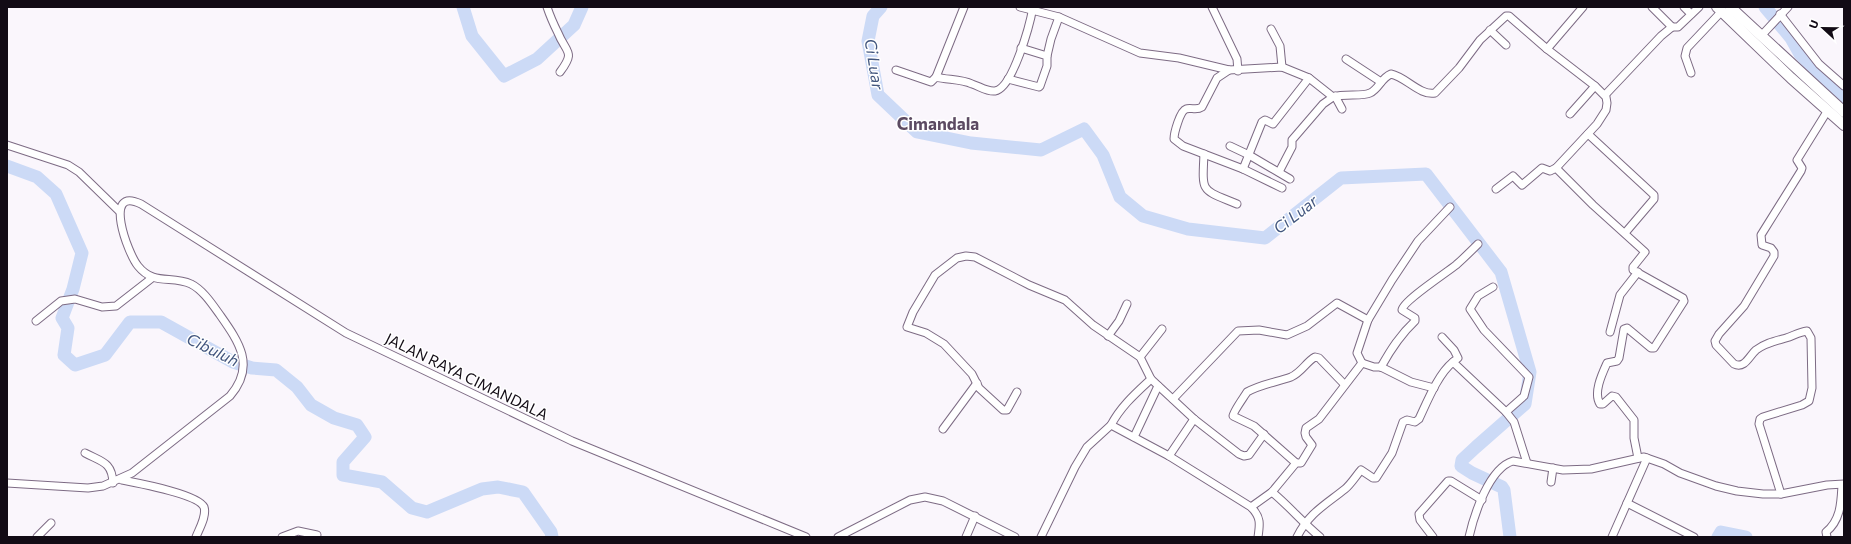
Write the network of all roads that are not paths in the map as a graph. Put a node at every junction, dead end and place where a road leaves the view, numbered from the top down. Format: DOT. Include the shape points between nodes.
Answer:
graph roads {
  1 [pos="547,7"];
  2 [pos="964,7"];
  3 [pos="1020,7"];
  4 [pos="1212,7"];
  5 [pos="1583,7"];
  6 [pos="1652,7"];
  7 [pos="1684,7"];
  8 [pos="1699,7"];
  9 [pos="1788,7"];
  10 [pos="1033,8"];
  11 [pos="1723,8"];
  12 [pos="1691,14"];
  13 [pos="1779,16"];
  14 [pos="1059,17"];
  15 [pos="1672,27"];
  16 [pos="1271,29"];
  17 [pos="1490,30"];
  18 [pos="1763,34"];
  19 [pos="1506,45"];
  20 [pos="1021,48"];
  21 [pos="1547,49"];
  22 [pos="1047,56"];
  23 [pos="1346,59"];
  24 [pos="1282,67"];
  25 [pos="896,70"];
  26 [pos="1229,70"];
  27 [pos="1238,70"];
  28 [pos="560,72"];
  29 [pos="1691,73"];
  30 [pos="936,77"];
  31 [pos="1309,78"];
  32 [pos="1008,79"];
  33 [pos="1381,82"];
  34 [pos="1595,86"];
  35 [pos="1844,86"];
  36 [pos="1605,95"];
  37 [pos="1334,97"];
  38 [pos="1342,109"];
  39 [pos="1828,110"];
  40 [pos="1844,112"];
  41 [pos="1570,114"];
  42 [pos="1844,125"];
  43 [pos="1588,134"];
  44 [pos="7,145"];
  45 [pos="1230,146"];
  46 [pos="1204,154"];
  47 [pos="1249,155"];
  48 [pos="1556,168"];
  49 [pos="1243,169"];
  50 [pos="1279,172"];
  51 [pos="1290,179"];
  52 [pos="1282,188"];
  53 [pos="1496,189"];
  54 [pos="1237,204"];
  55 [pos="1450,207"];
  56 [pos="119,211"];
  57 [pos="1625,233"];
  58 [pos="1478,244"];
  59 [pos="1638,272"];
  60 [pos="152,278"];
  61 [pos="1493,288"];
  62 [pos="1126,304"];
  63 [pos="1368,320"];
  64 [pos="36,322"];
  65 [pos="1162,329"];
  66 [pos="1610,332"];
  67 [pos="1108,336"];
  68 [pos="1442,337"];
  69 [pos="1140,357"];
  70 [pos="1453,362"];
  71 [pos="1362,363"];
  72 [pos="1381,367"];
  73 [pos="1151,379"];
  74 [pos="977,383"];
  75 [pos="1344,384"];
  76 [pos="1158,386"];
  77 [pos="1434,388"];
  78 [pos="1017,392"];
  79 [pos="1172,400"];
  80 [pos="1510,417"];
  81 [pos="1194,419"];
  82 [pos="1111,425"];
  83 [pos="943,429"];
  84 [pos="1264,434"];
  85 [pos="1134,437"];
  86 [pos="85,453"];
  87 [pos="1169,456"];
  88 [pos="1638,458"];
  89 [pos="1646,458"];
  90 [pos="1296,463"];
  91 [pos="1527,463"];
  92 [pos="1553,468"];
  93 [pos="122,480"];
  94 [pos="1551,482"];
  95 [pos="7,483"];
  96 [pos="112,483"];
  97 [pos="1843,484"];
  98 [pos="1272,492"];
  99 [pos="1781,494"];
  100 [pos="1482,500"];
  101 [pos="1627,503"];
  102 [pos="1251,507"];
  103 [pos="974,516"];
  104 [pos="51,523"];
  105 [pos="1303,524"];
  106 [pos="317,535"];
  107 [pos="37,537"];
  108 [pos="196,537"];
  109 [pos="282,537"];
  110 [pos="806,537"];
  111 [pos="838,537"];
  112 [pos="966,537"];
  113 [pos="1015,537"];
  114 [pos="1041,537"];
  115 [pos="1258,537"];
  116 [pos="1297,537"];
  117 [pos="1320,537"];
  118 [pos="1433,537"];
  119 [pos="1469,537"];
  120 [pos="1612,537"];
  121 [pos="1694,537"];
  122 [pos="1827,537"];
  1 -- 28 [label="street" via="558,35 567,48 568,59"];
  2 -- 30 [label="street"];
  3 -- 10 [label="street"];
  4 -- 27 [label="street" via="1237,60"];
  5 -- 21 [label="street"];
  6 -- 15 [label="street"];
  7 -- 12 [label="street"];
  8 -- 12 [label="street"];
  9 -- 13 [label="street"];
  10 -- 14 [label="street"];
  10 -- 20 [label="street"];
  11 -- 18 [label="highway"];
  11 -- 29 [label="street" via="1687,48 1685,56"];
  11 -- 39 [label="highway"];
  12 -- 15 [label="street" via="1678,27"];
  13 -- 18 [label="street"];
  13 -- 35 [label="street" via="1820,64"];
  14 -- 22 [label="street"];
  14 -- 26 [label="street" via="1140,53 1179,58"];
  15 -- 36 [label="street"];
  16 -- 24 [label="street" via="1280,46"];
  17 -- 19 [label="street"];
  17 -- 21 [label="street" via="1508,16"];
  17 -- 33 [label="street" via="1435,93 1426,92 1395,75 1387,76"];
  18 -- 40 [label="highway"];
  20 -- 22 [label="street"];
  20 -- 32 [label="street"];
  21 -- 34 [label="street"];
  22 -- 32 [label="street" via="1047,66 1040,87"];
  23 -- 33 [label="street"];
  24 -- 27 [label="street"];
  24 -- 31 [label="street"];
  25 -- 30 [label="street" via="931,82"];
  26 -- 27 [label="street"];
  26 -- 46 [label="street" via="1217,78 1202,107 1184,110 1174,136 1176,142"];
  30 -- 32 [label="street" via="970,83 992,92 998,90"];
  31 -- 37 [label="street"];
  31 -- 47 [label="street" via="1272,124 1265,120 1262,122"];
  33 -- 37 [label="street" via="1371,93"];
  34 -- 36 [label="street"];
  34 -- 41 [label="street"];
  36 -- 43 [label="street" via="1606,110"];
  37 -- 38 [label="street"];
  37 -- 50 [label="street" via="1323,104 1292,140 1292,147"];
  39 -- 42 [label="highway"];
  39 -- 99 [label="street" via="1796,160 1802,168 1761,235 1762,245 1771,248 1774,256 1744,306 1715,341 1738,366 1744,364 1756,350 1768,343 1802,332 1809,333 1812,388 1809,401 1763,417 1759,424"];
  43 -- 48 [label="street"];
  43 -- 57 [label="street" via="1654,195 1654,199"];
  44 -- 56 [label="street" via="68,165 80,172"];
  45 -- 47 [label="street"];
  46 -- 49 [label="street"];
  46 -- 54 [label="street" via="1205,188 1212,194"];
  47 -- 49 [label="street"];
  47 -- 50 [label="street"];
  48 -- 53 [label="street" via="1550,171 1542,168 1522,185 1513,176"];
  48 -- 57 [label="street" via="1593,206"];
  49 -- 52 [label="street"];
  50 -- 51 [label="street"];
  55 -- 63 [label="street" via="1418,241"];
  56 -- 60 [label="street" via="122,228 135,262"];
  56 -- 110 [label="street, JALAN RAYA CIMANDALA" via="125,203 135,202 346,333 572,441"];
  57 -- 59 [label="street" via="1645,252 1633,267 1633,270"];
  58 -- 72 [label="street" via="1402,308 1415,318 1415,321 1395,342"];
  59 -- 66 [label="street" via="1620,296"];
  59 -- 88 [label="street" via="1684,301 1654,348 1627,328 1624,329 1619,358 1607,363 1603,372 1598,401 1603,404 1612,396 1616,397 1634,420"];
  60 -- 64 [label="street" via="116,306 102,306 75,299 61,301"];
  60 -- 93 [label="street" via="187,282 208,298 241,346 243,369 236,390 230,396"];
  61 -- 80 [label="street" via="1478,296 1470,309 1484,330 1529,377 1524,396"];
  62 -- 67 [label="street" via="1119,321"];
  63 -- 71 [label="street" via="1357,353"];
  63 -- 79 [label="street" via="1337,303 1306,326 1286,335 1259,330 1234,333"];
  65 -- 69 [label="street"];
  67 -- 69 [label="street"];
  67 -- 74 [label="street" via="1057,296 975,258 957,258 935,275 907,327 926,333 944,344 956,355"];
  68 -- 70 [label="street" via="1458,358"];
  69 -- 73 [label="street"];
  70 -- 77 [label="street" via="1442,373"];
  70 -- 80 [label="street"];
  71 -- 72 [label="street"];
  71 -- 75 [label="street"];
  72 -- 77 [label="street" via="1404,379"];
  73 -- 76 [label="street"];
  73 -- 82 [label="street" via="1129,399"];
  74 -- 78 [label="street" via="985,394 1006,411"];
  74 -- 83 [label="street"];
  75 -- 84 [label="street" via="1315,357 1308,360 1302,369 1292,376 1247,392 1233,416"];
  75 -- 90 [label="street" via="1319,419 1306,428 1306,437 1312,445 1300,463"];
  76 -- 79 [label="street"];
  76 -- 85 [label="street"];
  77 -- 105 [label="street" via="1419,419 1415,422 1403,422 1392,454 1376,478 1361,470 1348,486"];
  79 -- 81 [label="street"];
  80 -- 91 [label="street"];
  81 -- 84 [label="street" via="1244,456 1249,455"];
  81 -- 87 [label="street"];
  82 -- 85 [label="street"];
  82 -- 114 [label="street" via="1087,447"];
  84 -- 90 [label="street"];
  85 -- 87 [label="street"];
  86 -- 96 [label="street" via="109,466"];
  87 -- 102 [label="street"];
  88 -- 89 [label="street"];
  88 -- 92 [label="street" via="1591,469"];
  89 -- 99 [label="street" via="1716,486 1737,491"];
  89 -- 101 [label="street"];
  90 -- 98 [label="street"];
  91 -- 92 [label="street"];
  91 -- 100 [label="street" via="1508,462 1496,472"];
  92 -- 94 [label="street"];
  93 -- 96 [label="street"];
  93 -- 108 [label="street" via="168,490 200,503 205,514"];
  95 -- 96 [label="street" via="88,488"];
  97 -- 99 [label="street"];
  97 -- 122 [label="street" via="1841,507 1831,529 1826,532"];
  98 -- 102 [label="street"];
  98 -- 105 [label="street"];
  100 -- 118 [label="street" via="1448,481 1419,514 1420,520"];
  100 -- 119 [label="street"];
  101 -- 120 [label="street"];
  101 -- 121 [label="street"];
  102 -- 115 [label="street" via="1260,520"];
  103 -- 111 [label="street" via="943,501 917,498"];
  103 -- 112 [label="street"];
  103 -- 113 [label="street"];
  104 -- 107 [label="street"];
  105 -- 116 [label="street"];
  105 -- 117 [label="street"];
  106 -- 109 [label="street" via="298,532"];
}
